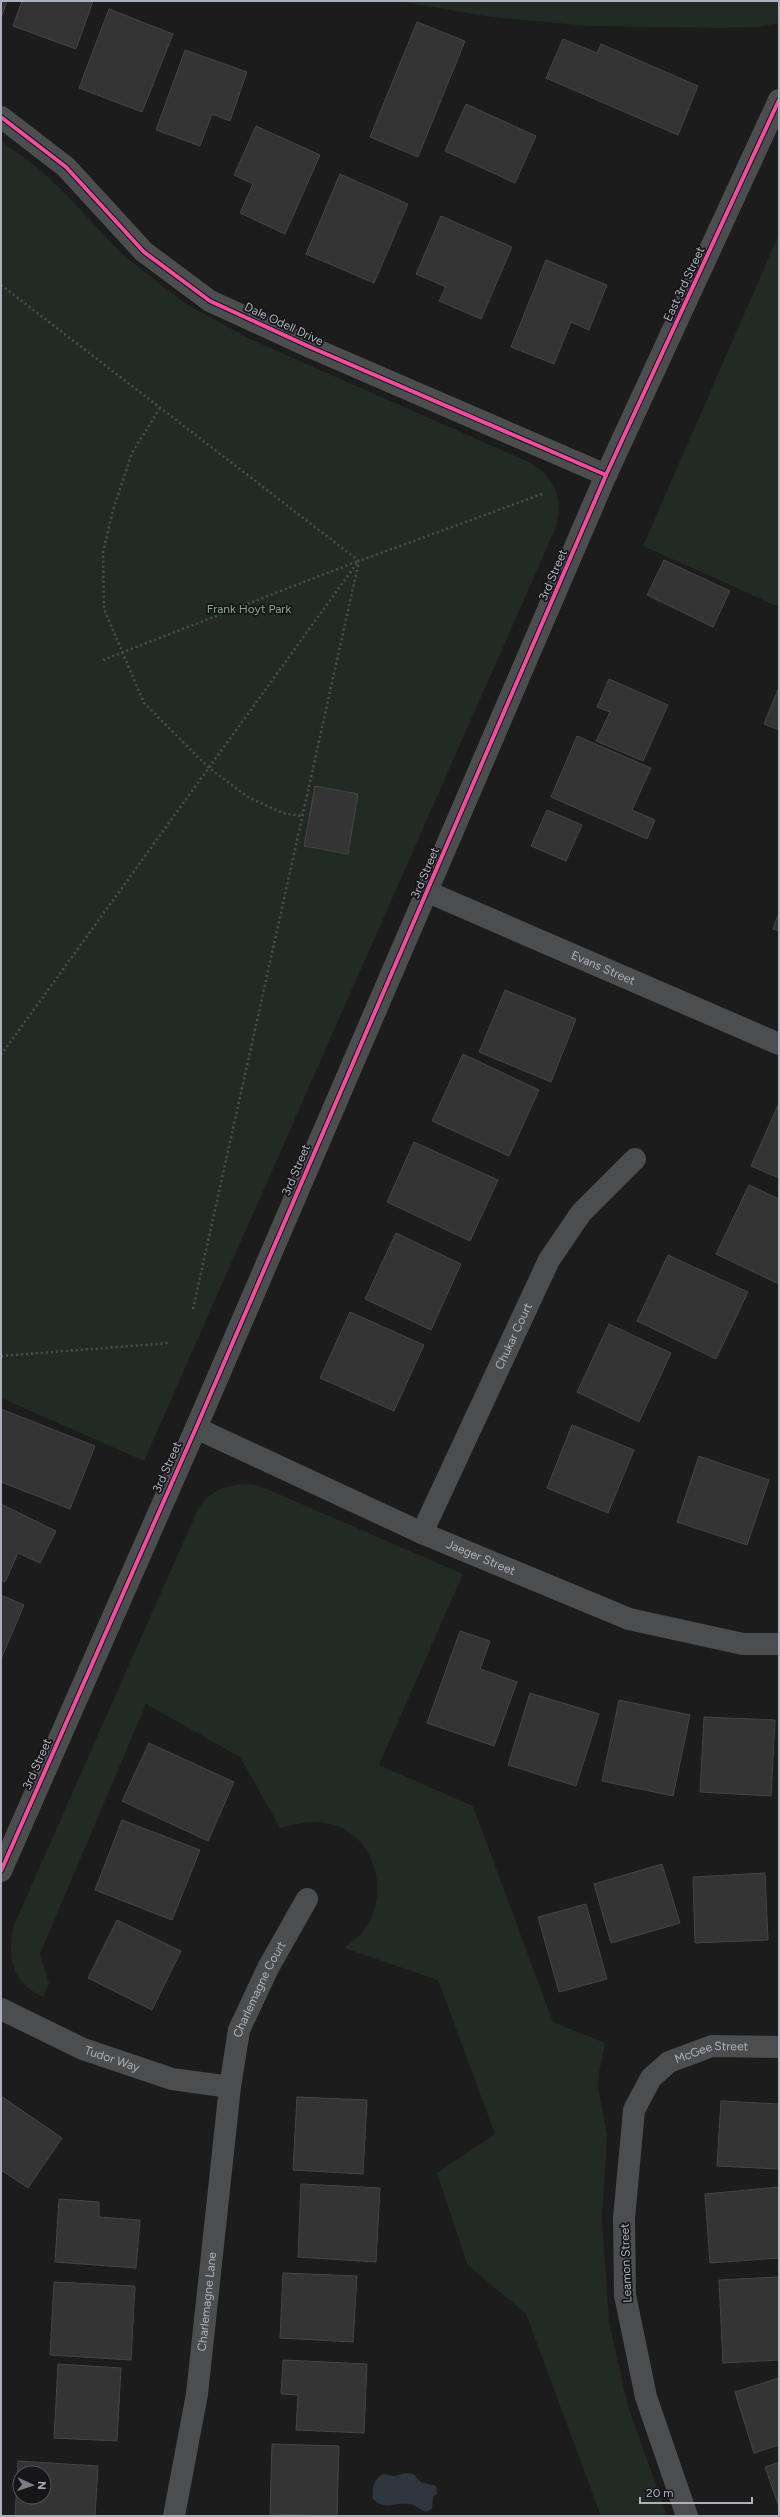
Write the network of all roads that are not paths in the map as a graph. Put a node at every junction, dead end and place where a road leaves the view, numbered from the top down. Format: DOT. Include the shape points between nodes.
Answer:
graph roads {
  1 [pos="779,100"];
  2 [pos="1,117"];
  3 [pos="606,476"];
  4 [pos="428,892"];
  5 [pos="779,1044"];
  6 [pos="635,1159"];
  7 [pos="196,1428"];
  8 [pos="422,1533"];
  9 [pos="779,1644"];
  10 [pos="1,1871"];
  11 [pos="307,1899"];
  12 [pos="1,2009"];
  13 [pos="779,2047"];
  14 [pos="651,2078"];
  15 [pos="230,2087"];
  16 [pos="174,2516"];
  17 [pos="687,2516"];
  1 -- 3 [label="street, East 3rd Street"];
  2 -- 3 [label="street, Dale Odell Drive" via="66,168 144,252 210,301 310,348"];
  3 -- 4 [label="street, 3rd Street"];
  4 -- 5 [label="street, Evans Street"];
  4 -- 7 [label="street, 3rd Street"];
  6 -- 8 [label="street, Chukar Court" via="582,1214 549,1260"];
  7 -- 8 [label="street, Jaeger Street"];
  7 -- 10 [label="street, 3rd Street"];
  8 -- 9 [label="street, Jaeger Street" via="629,1619 743,1644"];
  11 -- 15 [label="street, Charlemagne Court" via="268,1968 239,2030"];
  12 -- 15 [label="street, Tudor Way" via="83,2050 172,2079"];
  13 -- 14 [label="street, McGee Street" via="712,2046 669,2062"];
  14 -- 17 [label="street, Leamon Street" via="634,2110 624,2218 625,2295 646,2397"];
  15 -- 16 [label="street, Charlemagne Lane" via="197,2394"];
}
